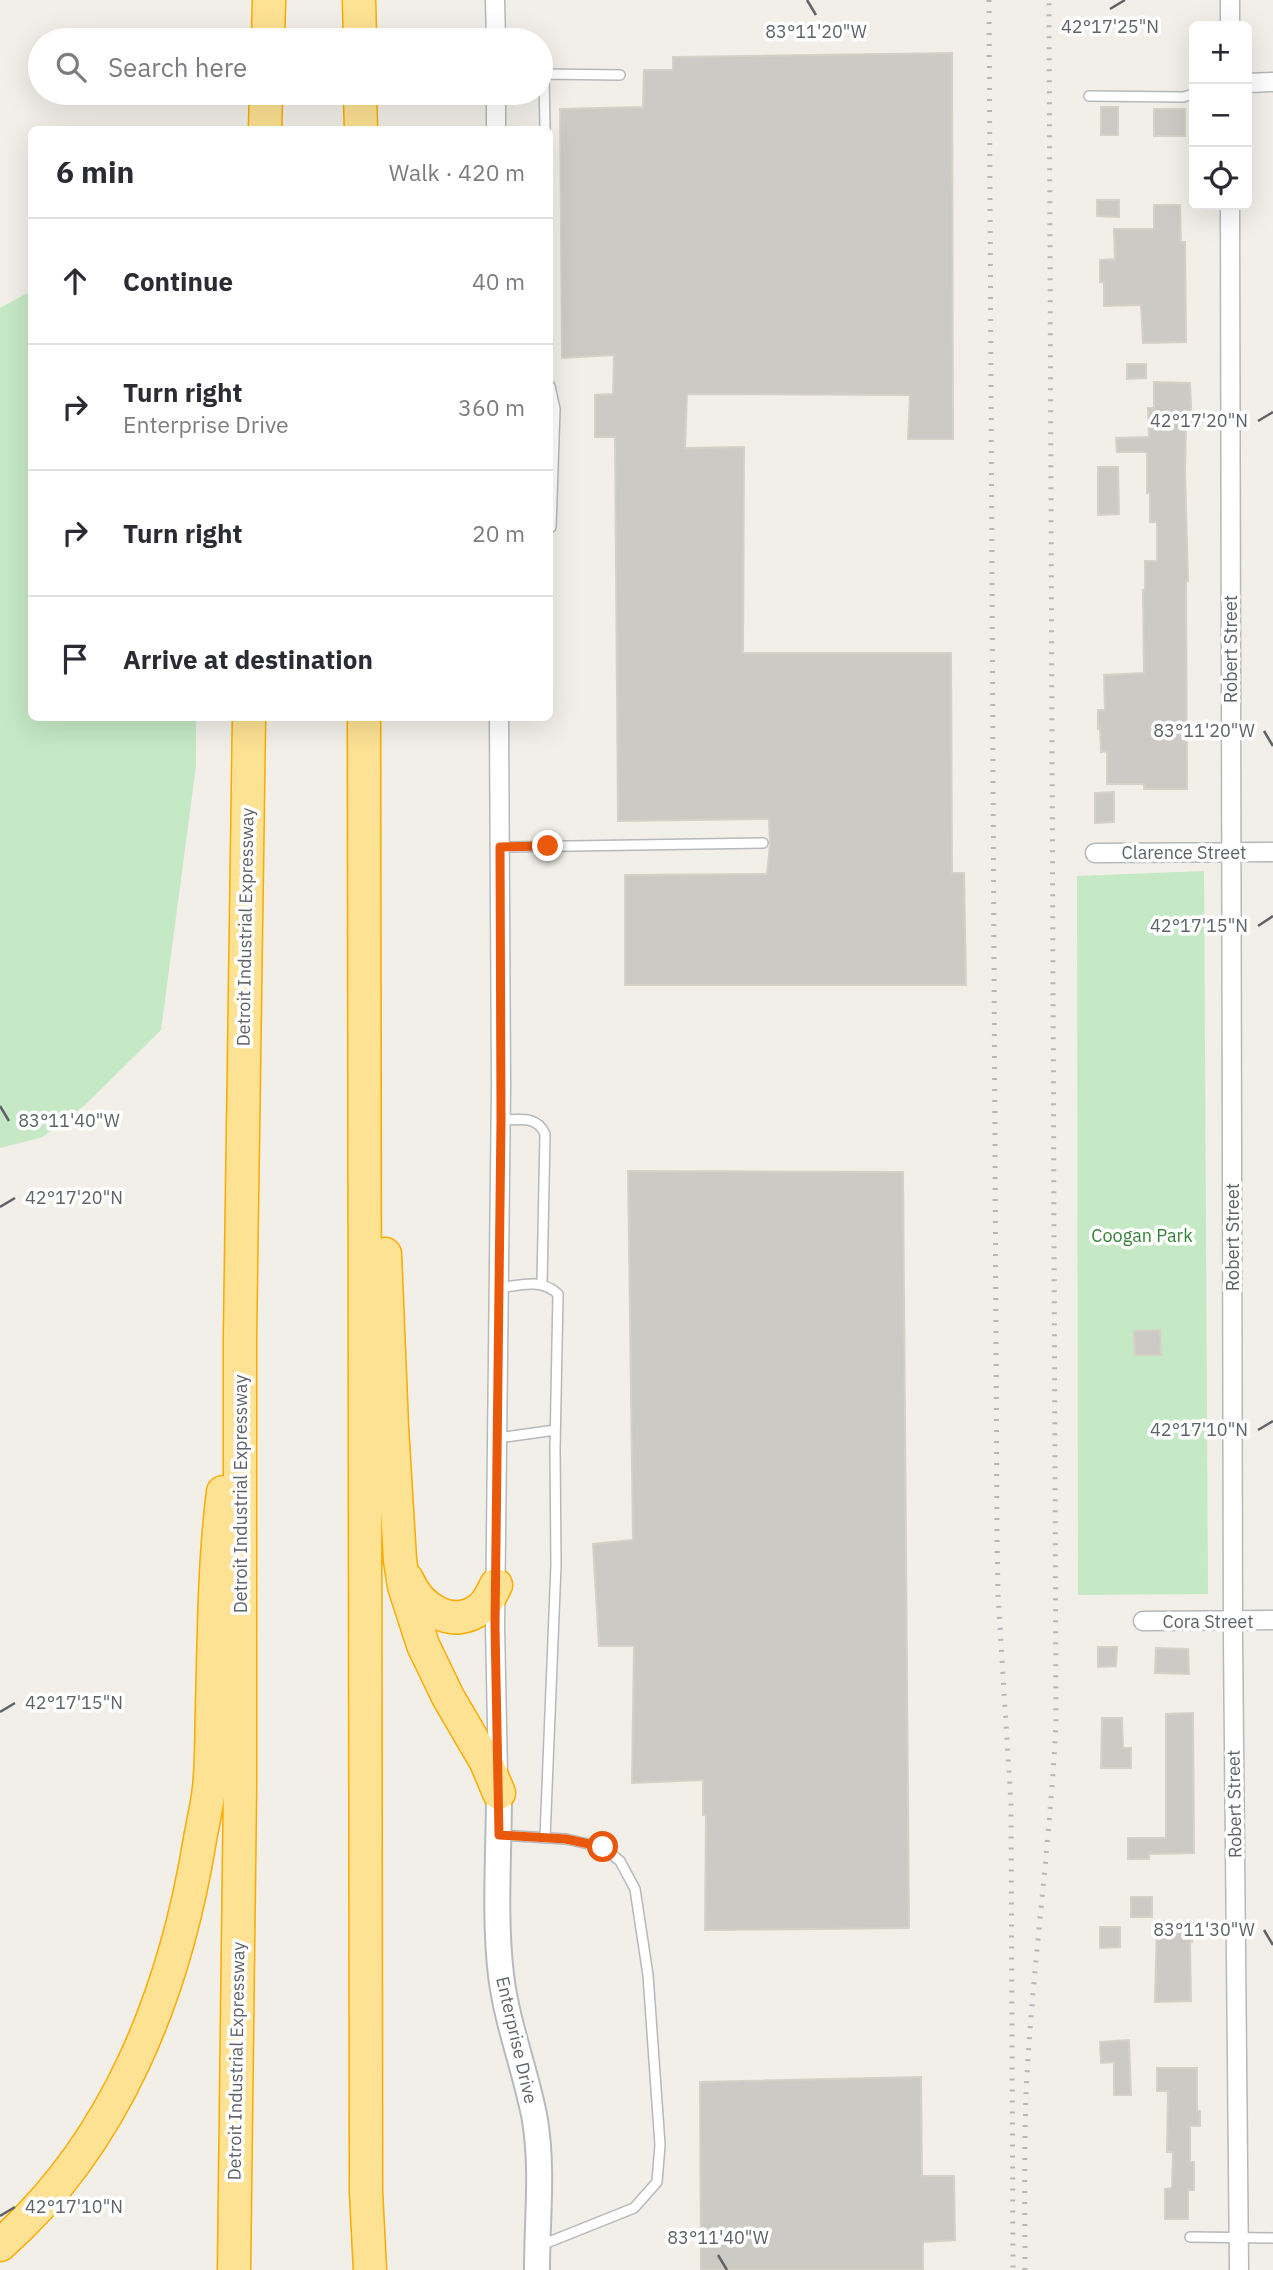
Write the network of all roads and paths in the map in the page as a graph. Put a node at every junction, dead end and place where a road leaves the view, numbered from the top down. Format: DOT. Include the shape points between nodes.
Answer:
graph roads {
  1 [pos="269,0"];
  2 [pos="359,0"];
  3 [pos="495,0"];
  4 [pos="1230,0"];
  5 [pos="1230,21"];
  6 [pos="268,28"];
  7 [pos="359,28"];
  8 [pos="496,28"];
  9 [pos="553,74"];
  10 [pos="620,75"];
  11 [pos="1273,82"];
  12 [pos="1252,83"];
  13 [pos="1189,95"];
  14 [pos="1089,96"];
  15 [pos="266,105"];
  16 [pos="360,105"];
  17 [pos="496,105"];
  18 [pos="544,105"];
  19 [pos="265,126"];
  20 [pos="360,126"];
  21 [pos="496,126"];
  22 [pos="545,126"];
  23 [pos="1230,210"];
  24 [pos="553,400"];
  25 [pos="553,468"];
  26 [pos="249,721"];
  27 [pos="499,721"];
  28 [pos="364,726"];
  29 [pos="763,843"];
  30 [pos="500,847"];
  31 [pos="1230,852"];
  32 [pos="1273,852"];
  33 [pos="1096,853"];
  34 [pos="501,1120"];
  35 [pos="542,1284"];
  36 [pos="499,1288"];
  37 [pos="240,1337"];
  38 [pos="555,1430"];
  39 [pos="498,1438"];
  40 [pos="400,1560"];
  41 [pos="496,1585"];
  42 [pos="1233,1620"];
  43 [pos="1273,1620"];
  44 [pos="1143,1621"];
  45 [pos="499,1793"];
  46 [pos="499,1835"];
  47 [pos="545,1838"];
  48 [pos="1190,2237"];
  49 [pos="1238,2238"];
  50 [pos="1273,2238"];
  51 [pos="0,2245"];
  52 [pos="537,2258"];
  53 [pos="233,2270"];
  54 [pos="370,2270"];
  55 [pos="1239,2270"];
  1 -- 6 [label="highway"];
  2 -- 7 [label="highway"];
  3 -- 8 [label="street"];
  4 -- 5 [label="street"];
  9 -- 10 [label="lane"];
  11 -- 12 [label="street"];
  13 -- 14 [label="lane"];
  15 -- 19 [label="highway"];
  16 -- 20 [label="highway"];
  17 -- 21 [label="street"];
  18 -- 22 [label="lane"];
  23 -- 31 [label="street, Robert Street"];
  24 -- 25 [label="lane"];
  26 -- 37 [label="highway, Detroit Industrial Expressway"];
  27 -- 30 [label="street, Enterprise Drive"];
  28 -- 40 [label="highway"];
  28 -- 54 [label="highway" via="366,2192"];
  29 -- 30 [label="lane"];
  30 -- 34 [label="street, Enterprise Drive"];
  31 -- 32 [label="street, Clarence Street"];
  31 -- 33 [label="street, Clarence Street"];
  31 -- 42 [label="street, Robert Street"];
  34 -- 35 [label="lane" via="533,1120 545,1134"];
  34 -- 36 [label="street, Enterprise Drive"];
  35 -- 36 [label="lane"];
  35 -- 38 [label="lane" via="558,1294"];
  36 -- 39 [label="street, Enterprise Drive"];
  37 -- 51 [label="highway" via="217,1538 209,1788 173,1961 136,2059 88,2146 50,2195"];
  37 -- 53 [label="highway, Detroit Industrial Expressway"];
  38 -- 39 [label="lane"];
  38 -- 47 [label="lane" via="556,1565"];
  39 -- 41 [label="street, Enterprise Drive"];
  40 -- 41 [label="highway" via="419,1600 446,1617 474,1613 488,1601"];
  40 -- 45 [label="highway" via="408,1603 423,1644"];
  41 -- 45 [label="street, Enterprise Drive"];
  42 -- 43 [label="street, Cora Street"];
  42 -- 44 [label="street, Cora Street"];
  42 -- 49 [label="street, Robert Street"];
  45 -- 46 [label="main road, Enterprise Drive"];
  46 -- 47 [label="lane"];
  46 -- 52 [label="main road, Enterprise Drive" via="501,1975 535,2123 540,2192"];
  47 -- 52 [label="lane" via="603,1847 620,1861 635,1889 648,1975 660,2145 657,2182 634,2208"];
  48 -- 49 [label="lane"];
  49 -- 50 [label="lane"];
  49 -- 55 [label="street, Robert Street"];
}
